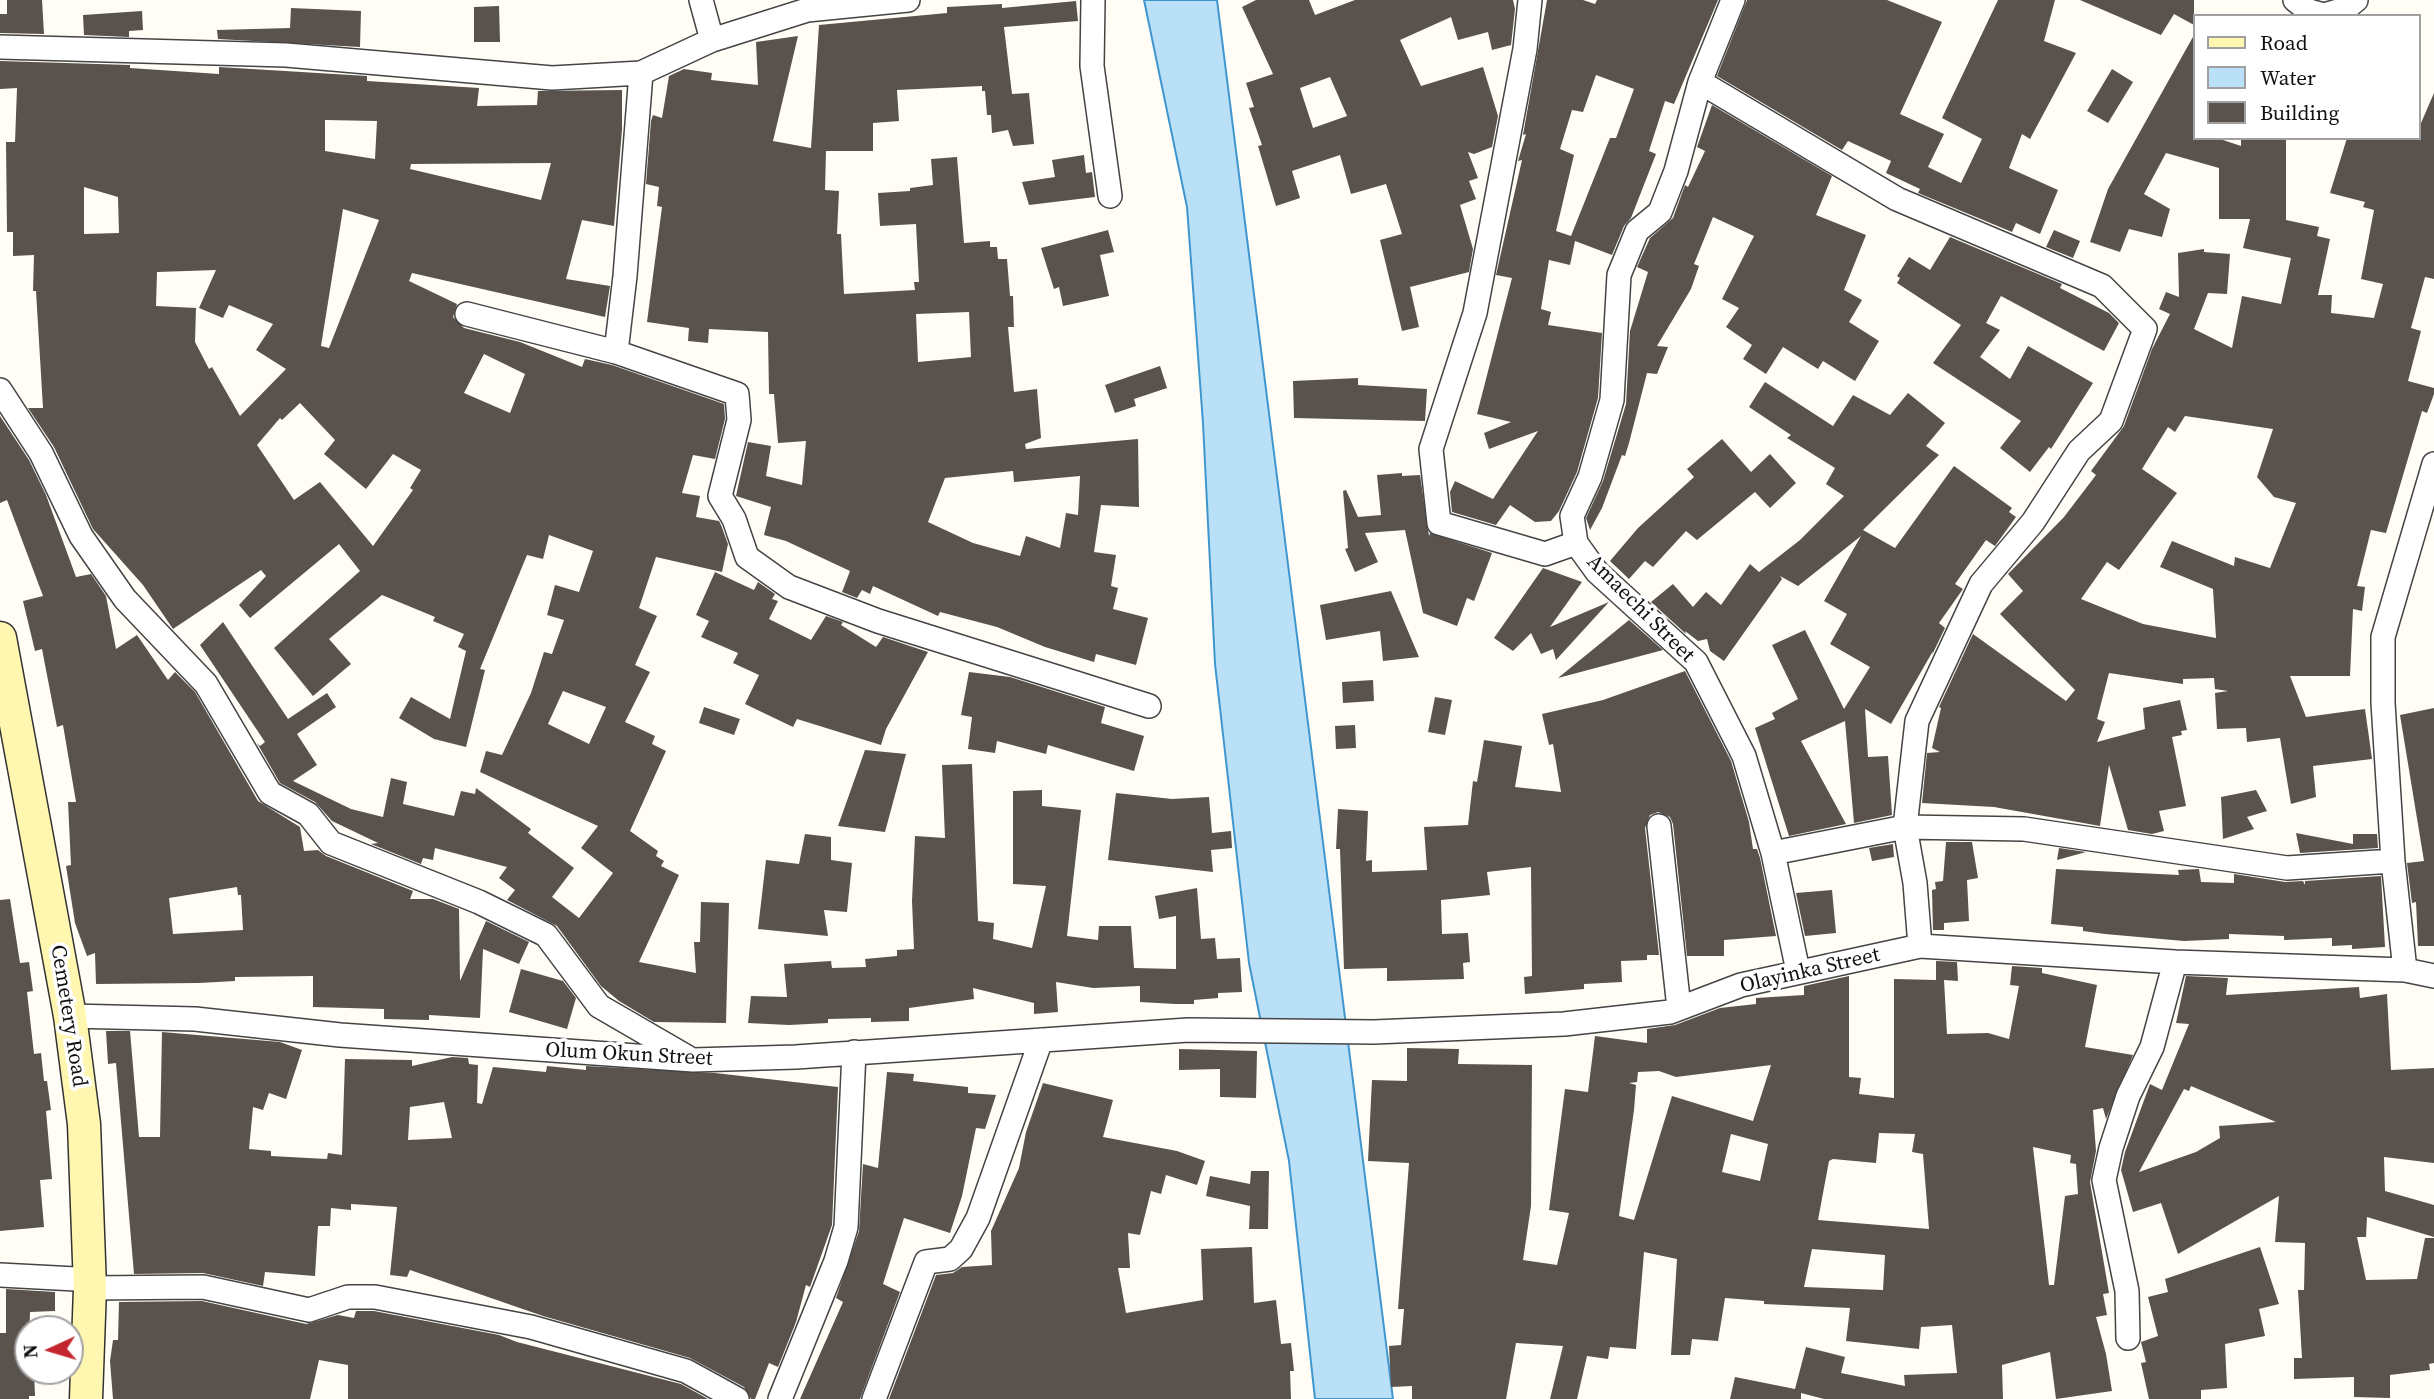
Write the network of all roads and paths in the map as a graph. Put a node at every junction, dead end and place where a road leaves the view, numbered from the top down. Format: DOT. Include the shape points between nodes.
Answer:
graph roads {
  1 [pos="701,0"];
  2 [pos="908,0"];
  3 [pos="1093,0"];
  4 [pos="1530,0"];
  5 [pos="1733,0"];
  6 [pos="2295,0"];
  7 [pos="2356,0"];
  8 [pos="807,5"];
  9 [pos="2320,14"];
  10 [pos="2328,14"];
  11 [pos="712,40"];
  12 [pos="0,47"];
  13 [pos="640,73"];
  14 [pos="1700,82"];
  15 [pos="1110,196"];
  16 [pos="467,314"];
  17 [pos="616,352"];
  18 [pos="0,390"];
  19 [pos="2434,464"];
  20 [pos="1576,542"];
  21 [pos="0,638"];
  22 [pos="1149,706"];
  23 [pos="0,728"];
  24 [pos="1658,826"];
  25 [pos="1905,827"];
  26 [pos="1773,853"];
  27 [pos="2393,861"];
  28 [pos="1920,946"];
  29 [pos="2175,962"];
  30 [pos="1798,971"];
  31 [pos="2405,971"];
  32 [pos="2434,976"];
  33 [pos="1674,1010"];
  34 [pos="70,1016"];
  35 [pos="1188,1030"];
  36 [pos="1041,1040"];
  37 [pos="854,1052"];
  38 [pos="693,1060"];
  39 [pos="0,1275"];
  40 [pos="83,1284"];
  41 [pos="2127,1338"];
  42 [pos="73,1399"];
  43 [pos="86,1399"];
  44 [pos="737,1399"];
  45 [pos="779,1399"];
  46 [pos="874,1399"];
  1 -- 11 [label="street"];
  2 -- 8 [label="street"];
  3 -- 15 [label="street" via="1092,66"];
  4 -- 20 [label="street, Amaechi Street" via="1475,313 1431,449 1439,523 1545,554"];
  5 -- 14 [label="street"];
  6 -- 9 [label="street"];
  7 -- 10 [label="street"];
  8 -- 11 [label="street"];
  11 -- 13 [label="street"];
  12 -- 13 [label="street" via="286,55 552,78"];
  13 -- 17 [label="street"];
  14 -- 20 [label="street" via="1660,212 1637,231 1619,275 1612,400 1590,477 1572,516"];
  14 -- 25 [label="street" via="1897,199 2102,286 2145,329 2111,421 2079,452 2033,522 1980,584 1917,721"];
  16 -- 17 [label="street"];
  17 -- 22 [label="street" via="737,394 738,420 720,496 747,557 789,587 877,621"];
  18 -- 38 [label="street" via="41,453 81,536 125,599 206,684 270,793 308,814 331,843 479,902 545,935 599,1006"];
  19 -- 27 [label="street" via="2383,637"];
  20 -- 26 [label="street, Amaechi Street" via="1597,572 1696,662 1744,756"];
  21 -- 34 [label="main road, Cemetery Road"];
  23 -- 40 [label="main road, Cemetery Road" via="53,1006 68,1111"];
  24 -- 33 [label="street"];
  25 -- 26 [label="street"];
  25 -- 27 [label="street" via="2024,829 2287,868"];
  25 -- 28 [label="street"];
  26 -- 30 [label="street, Amaechi Street"];
  27 -- 31 [label="street"];
  28 -- 29 [label="street, Olayinka Street"];
  28 -- 30 [label="street, Olayinka Street"];
  29 -- 31 [label="street, Olayinka Street"];
  29 -- 41 [label="street" via="2152,1047 2133,1085 2104,1180 2127,1291"];
  30 -- 33 [label="street, Olayinka Street" via="1741,985"];
  31 -- 32 [label="street, Olayinka Street"];
  33 -- 35 [label="street, Olayinka Street" via="1564,1024 1374,1032"];
  34 -- 38 [label="street, Olum Okun Street" via="195,1019 340,1035"];
  34 -- 40 [label="main road, Cemetery Road" via="84,1124"];
  35 -- 36 [label="street, Olum Okun Street"];
  36 -- 37 [label="street, Olum Okun Street"];
  36 -- 46 [label="street" via="978,1218 950,1259 926,1262"];
  37 -- 38 [label="street, Olum Okun Street"];
  37 -- 45 [label="street" via="846,1227"];
  39 -- 40 [label="street"];
  40 -- 42 [label="main road, Cemetery Road"];
  40 -- 43 [label="main road, Cemetery Road"];
  40 -- 44 [label="street" via="203,1287 309,1310 348,1297 375,1297 518,1324 596,1345 686,1371"];
}
